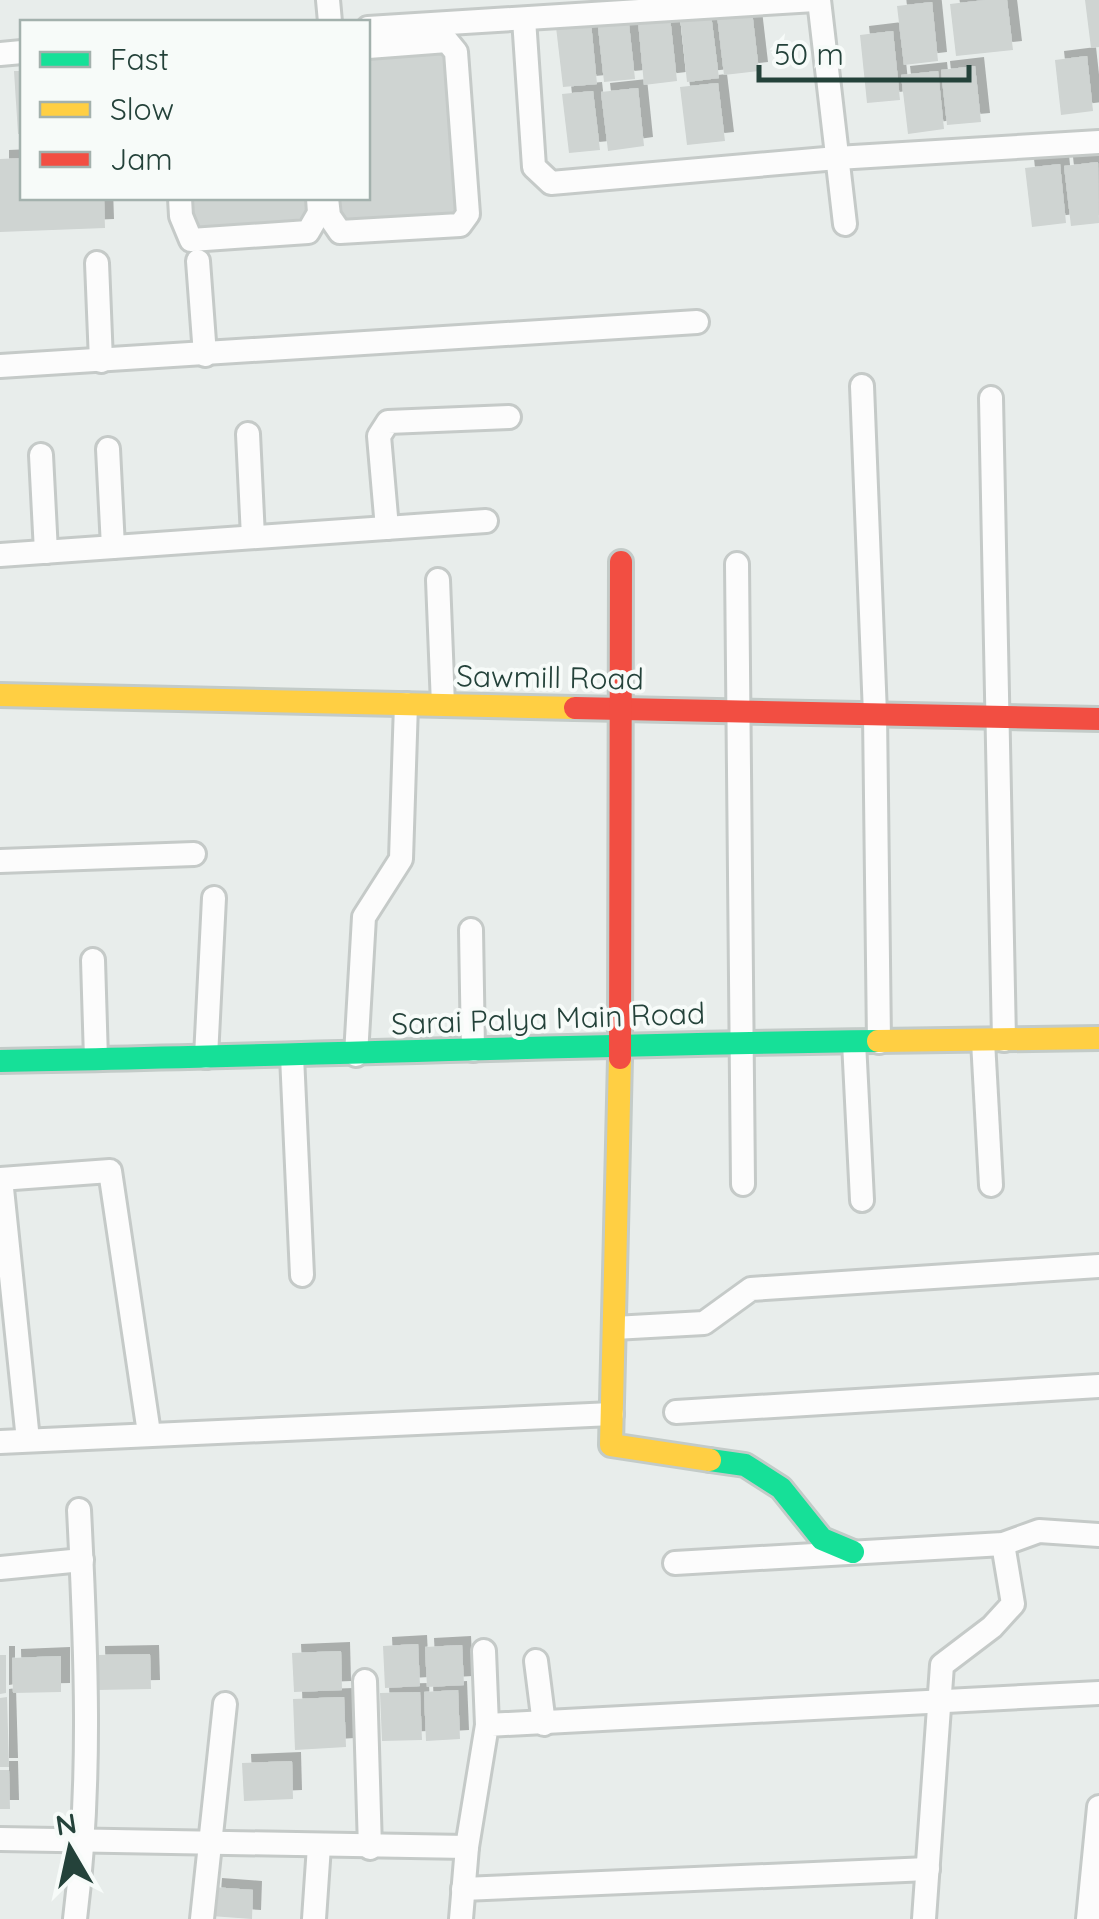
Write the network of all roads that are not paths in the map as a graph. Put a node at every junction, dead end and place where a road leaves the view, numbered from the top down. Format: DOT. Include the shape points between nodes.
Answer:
graph roads {
  1 [pos="817,0"];
  2 [pos="524,19"];
  3 [pos="370,28"];
  4 [pos="425,34"];
  5 [pos="370,47"];
  6 [pos="1099,142"];
  7 [pos="837,158"];
  8 [pos="180,200"];
  9 [pos="318,200"];
  10 [pos="327,200"];
  11 [pos="845,224"];
  12 [pos="198,261"];
  13 [pos="97,263"];
  14 [pos="697,322"];
  15 [pos="205,356"];
  16 [pos="101,361"];
  17 [pos="0,366"];
  18 [pos="862,386"];
  19 [pos="991,398"];
  20 [pos="510,417"];
  21 [pos="248,434"];
  22 [pos="108,449"];
  23 [pos="41,455"];
  24 [pos="486,521"];
  25 [pos="387,528"];
  26 [pos="253,537"];
  27 [pos="113,547"];
  28 [pos="46,552"];
  29 [pos="0,555"];
  30 [pos="621,562"];
  31 [pos="736,564"];
  32 [pos="438,580"];
  33 [pos="0,696"];
  34 [pos="406,704"];
  35 [pos="443,705"];
  36 [pos="620,706"];
  37 [pos="740,712"];
  38 [pos="875,714"];
  39 [pos="1000,717"];
  40 [pos="1099,719"];
  41 [pos="194,854"];
  42 [pos="0,861"];
  43 [pos="214,898"];
  44 [pos="471,930"];
  45 [pos="93,960"];
  46 [pos="1099,1038"];
  47 [pos="994,1040"];
  48 [pos="744,1042"];
  49 [pos="854,1042"];
  50 [pos="880,1042"];
  51 [pos="620,1044"];
  52 [pos="473,1050"];
  53 [pos="356,1055"];
  54 [pos="292,1056"];
  55 [pos="206,1057"];
  56 [pos="96,1059"];
  57 [pos="0,1062"];
  58 [pos="0,1179"];
  59 [pos="744,1184"];
  60 [pos="991,1185"];
  61 [pos="862,1200"];
  62 [pos="1099,1266"];
  63 [pos="302,1275"];
  64 [pos="614,1328"];
  65 [pos="1099,1386"];
  66 [pos="676,1412"];
  67 [pos="612,1414"];
  68 [pos="149,1433"];
  69 [pos="28,1440"];
  70 [pos="0,1442"];
  71 [pos="80,1510"];
  72 [pos="1099,1535"];
  73 [pos="1003,1544"];
  74 [pos="853,1552"];
  75 [pos="82,1560"];
  76 [pos="675,1563"];
  77 [pos="0,1568"];
  78 [pos="484,1651"];
  79 [pos="536,1661"];
  80 [pos="365,1681"];
  81 [pos="1099,1693"];
  82 [pos="940,1699"];
  83 [pos="224,1704"];
  84 [pos="544,1724"];
  85 [pos="487,1725"];
  86 [pos="1099,1807"];
  87 [pos="0,1839"];
  88 [pos="85,1840"];
  89 [pos="208,1843"];
  90 [pos="320,1846"];
  91 [pos="467,1847"];
  92 [pos="370,1848"];
  93 [pos="928,1869"];
  94 [pos="463,1889"];
  95 [pos="74,1919"];
  96 [pos="202,1919"];
  97 [pos="314,1919"];
  98 [pos="461,1919"];
  99 [pos="924,1919"];
  100 [pos="1088,1919"];
  1 -- 2 [label="street"];
  1 -- 7 [label="street"];
  2 -- 4 [label="street"];
  2 -- 7 [label="street" via="534,167 551,182"];
  3 -- 4 [label="street"];
  4 -- 5 [label="street"];
  4 -- 10 [label="street" via="456,52 468,214 460,225 340,232"];
  6 -- 7 [label="street"];
  7 -- 11 [label="street"];
  8 -- 9 [label="street" via="191,240 308,232"];
  12 -- 15 [label="street"];
  13 -- 16 [label="street"];
  14 -- 15 [label="street"];
  15 -- 16 [label="street"];
  16 -- 17 [label="street"];
  18 -- 38 [label="street"];
  19 -- 39 [label="street"];
  20 -- 25 [label="street" via="388,422 379,436"];
  21 -- 26 [label="street"];
  22 -- 27 [label="street"];
  23 -- 28 [label="street"];
  24 -- 25 [label="street"];
  25 -- 26 [label="street"];
  26 -- 27 [label="street"];
  27 -- 28 [label="street"];
  28 -- 29 [label="street"];
  30 -- 36 [label="street"];
  31 -- 37 [label="street"];
  32 -- 35 [label="street"];
  33 -- 34 [label="street, Sawmill Road"];
  34 -- 35 [label="street, Sawmill Road"];
  34 -- 53 [label="street" via="400,859 364,916"];
  35 -- 36 [label="street, Sawmill Road"];
  36 -- 37 [label="street, Sawmill Road"];
  36 -- 51 [label="street"];
  37 -- 38 [label="street, Sawmill Road"];
  37 -- 48 [label="street"];
  38 -- 39 [label="street, Sawmill Road"];
  38 -- 50 [label="street"];
  39 -- 40 [label="street, Sawmill Road"];
  39 -- 47 [label="street"];
  41 -- 42 [label="street"];
  43 -- 55 [label="street"];
  44 -- 52 [label="street"];
  45 -- 56 [label="street"];
  46 -- 47 [label="street, Sarai Palya Main Road"];
  47 -- 50 [label="street, Sarai Palya Main Road"];
  47 -- 60 [label="street"];
  48 -- 49 [label="street, Sarai Palya Main Road"];
  48 -- 51 [label="street, Sarai Palya Main Road"];
  48 -- 59 [label="street"];
  49 -- 50 [label="street, Sarai Palya Main Road"];
  49 -- 61 [label="street"];
  51 -- 52 [label="street, Sarai Palya Main Road"];
  51 -- 64 [label="street"];
  52 -- 53 [label="street, Sarai Palya Main Road"];
  53 -- 54 [label="street, Sarai Palya Main Road"];
  54 -- 55 [label="street, Sarai Palya Main Road"];
  54 -- 63 [label="street"];
  55 -- 56 [label="street, Sarai Palya Main Road"];
  56 -- 57 [label="street, Sarai Palya Main Road"];
  58 -- 68 [label="street" via="110,1171"];
  58 -- 69 [label="street"];
  62 -- 64 [label="street" via="751,1289 704,1323"];
  64 -- 67 [label="street"];
  65 -- 66 [label="street"];
  67 -- 68 [label="street"];
  67 -- 74 [label="street" via="611,1445 745,1465 782,1488 822,1540"];
  68 -- 69 [label="street"];
  69 -- 70 [label="street"];
  71 -- 75 [label="street"];
  72 -- 73 [label="street" via="1039,1531"];
  73 -- 74 [label="street"];
  73 -- 82 [label="street" via="1013,1604 942,1665"];
  74 -- 76 [label="street"];
  75 -- 77 [label="street"];
  75 -- 88 [label="street"];
  78 -- 85 [label="street"];
  79 -- 84 [label="street"];
  80 -- 92 [label="street"];
  81 -- 82 [label="street"];
  82 -- 84 [label="street"];
  82 -- 93 [label="street"];
  83 -- 89 [label="street"];
  84 -- 85 [label="street"];
  85 -- 91 [label="street"];
  86 -- 100 [label="street"];
  87 -- 88 [label="street"];
  88 -- 89 [label="street"];
  88 -- 95 [label="street"];
  89 -- 90 [label="street"];
  89 -- 96 [label="street"];
  90 -- 92 [label="street"];
  90 -- 97 [label="street"];
  91 -- 92 [label="street"];
  91 -- 94 [label="street"];
  93 -- 94 [label="street"];
  93 -- 99 [label="street"];
  94 -- 98 [label="street"];
}
